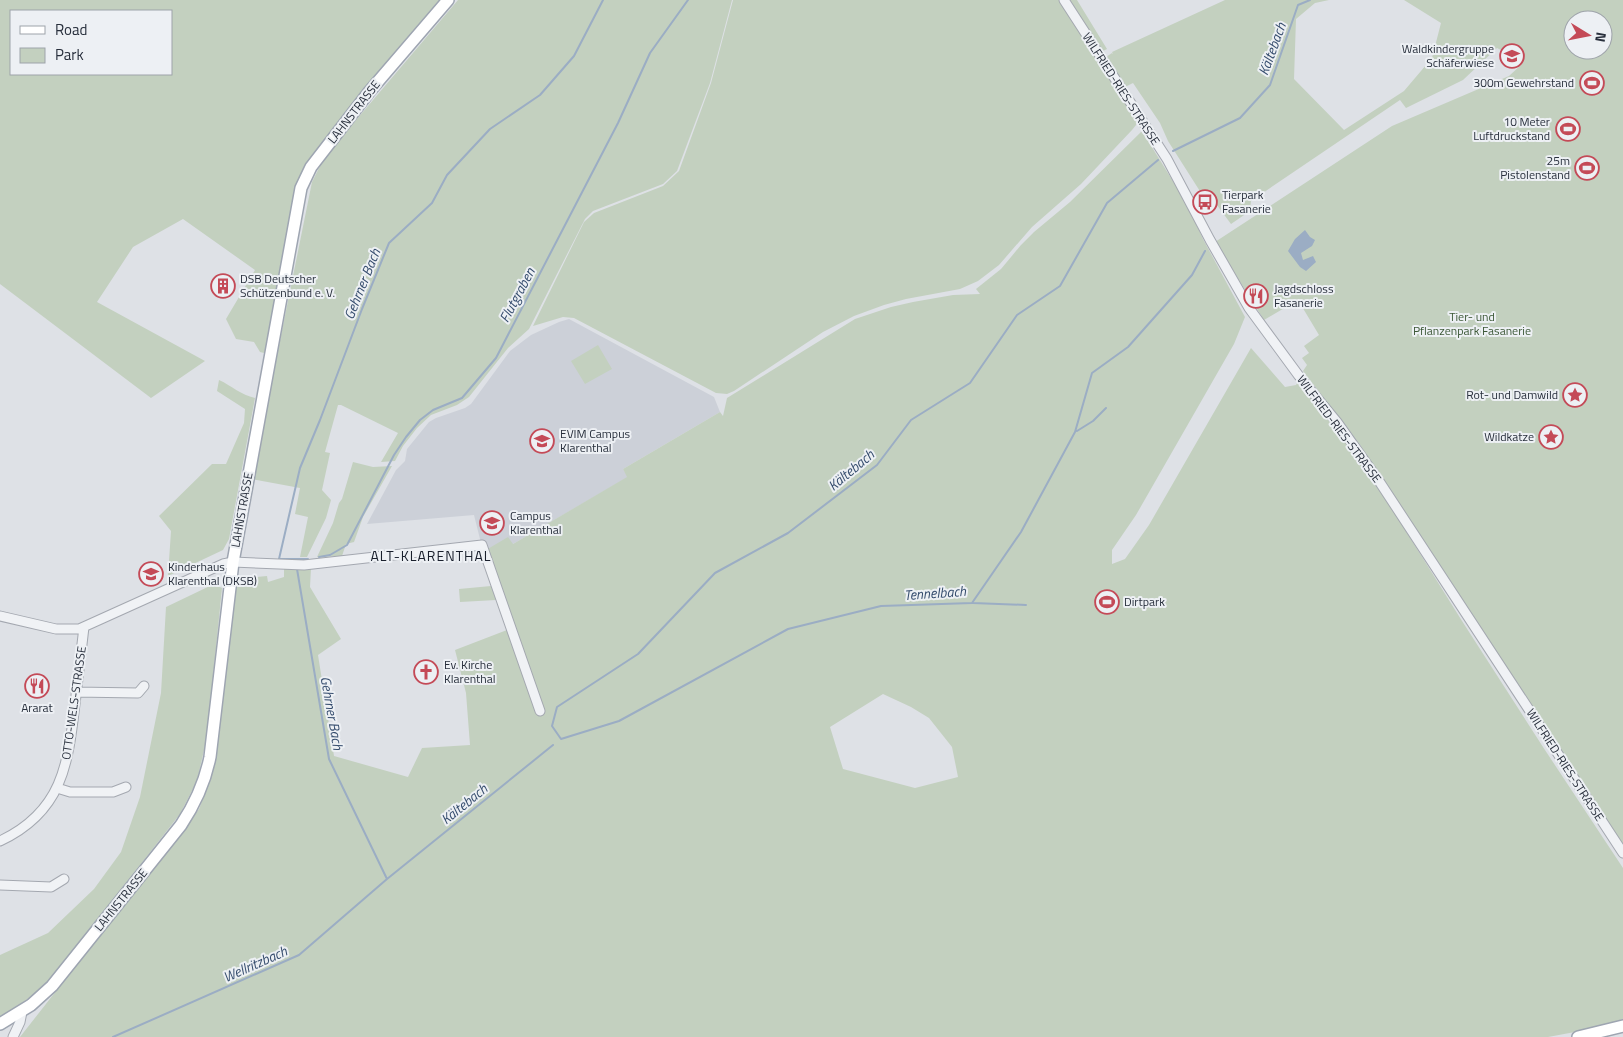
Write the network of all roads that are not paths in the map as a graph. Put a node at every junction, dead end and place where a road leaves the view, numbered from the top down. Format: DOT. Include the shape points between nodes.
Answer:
graph roads {
  1 [pos="448,0"];
  2 [pos="1064,0"];
  3 [pos="233,562"];
  4 [pos="0,616"];
  5 [pos="84,627"];
  6 [pos="144,686"];
  7 [pos="76,692"];
  8 [pos="540,711"];
  9 [pos="126,787"];
  10 [pos="57,788"];
  11 [pos="0,841"];
  12 [pos="1623,853"];
  13 [pos="64,879"];
  14 [pos="0,885"];
  15 [pos="22,1012"];
  16 [pos="0,1024"];
  17 [pos="1623,1026"];
  18 [pos="13,1037"];
  19 [pos="1578,1037"];
  1 -- 3 [label="main road, LAHNSTRASSE" via="363,99 315,162 301,188"];
  2 -- 12 [label="street, WILFRIED-RIES-STRASSE" via="1167,159 1249,308 1379,481"];
  3 -- 5 [label="street" via="203,571"];
  3 -- 8 [label="street" via="304,565 482,545"];
  3 -- 15 [label="main road, LAHNSTRASSE" via="210,757 196,799 180,825 52,986"];
  4 -- 5 [label="street" via="56,629"];
  5 -- 7 [label="street, OTTO-WELS-STRASSE"];
  6 -- 7 [label="street" via="138,693"];
  7 -- 10 [label="street, OTTO-WELS-STRASSE" via="66,763"];
  9 -- 10 [label="street" via="114,792 70,792"];
  10 -- 11 [label="street, OTTO-WELS-STRASSE" via="34,819"];
  13 -- 14 [label="street" via="51,886"];
  15 -- 16 [label="main road, LAHNSTRASSE"];
  15 -- 18 [label="street"];
  17 -- 19 [label="main road"];
}
